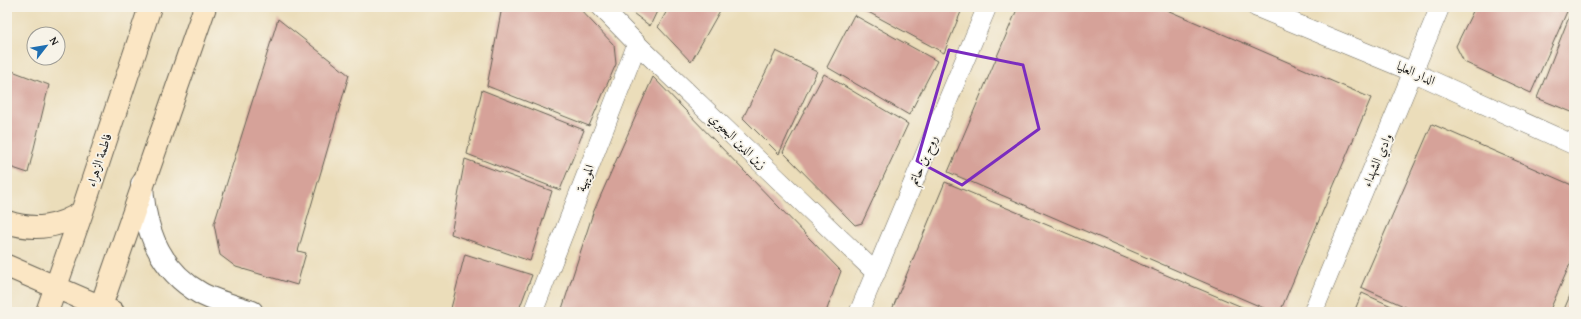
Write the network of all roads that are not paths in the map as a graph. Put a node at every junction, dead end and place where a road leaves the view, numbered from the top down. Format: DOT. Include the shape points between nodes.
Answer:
graph roads {
  1 [pos="150,7"];
  2 [pos="205,7"];
  3 [pos="601,7"];
  4 [pos="986,7"];
  5 [pos="1256,7"];
  6 [pos="1440,7"];
  7 [pos="637,44"];
  8 [pos="1413,72"];
  9 [pos="1574,145"];
  10 [pos="142,183"];
  11 [pos="82,212"];
  12 [pos="7,222"];
  13 [pos="7,266"];
  14 [pos="876,274"];
  15 [pos="55,287"];
  16 [pos="105,310"];
  17 [pos="46,312"];
  18 [pos="252,312"];
  19 [pos="533,312"];
  20 [pos="859,312"];
  21 [pos="1313,312"];
  1 -- 11 [label="main road, فاطمة الزهراء"];
  2 -- 10 [label="main road"];
  3 -- 7 [label="street, زين الدين البحيري"];
  4 -- 14 [label="street, روح بن حاتم"];
  5 -- 8 [label="street, الدار العليا"];
  6 -- 8 [label="street, وادي الشهداء"];
  7 -- 14 [label="street, زين الدين البحيري"];
  7 -- 19 [label="street, المويهية"];
  8 -- 9 [label="street, الدار العليا"];
  8 -- 21 [label="street, وادي الشهداء"];
  10 -- 16 [label="main road"];
  10 -- 18 [label="street" via="143,205 148,226 156,247 168,265 183,281 201,294"];
  11 -- 12 [label="main road" via="71,219 46,227 34,228"];
  11 -- 15 [label="main road, فاطمة الزهراء"];
  13 -- 15 [label="main road"];
  14 -- 20 [label="street, روح بن حاتم"];
  15 -- 16 [label="main road"];
  15 -- 17 [label="main road, فاطمة الزهراء"];
}
